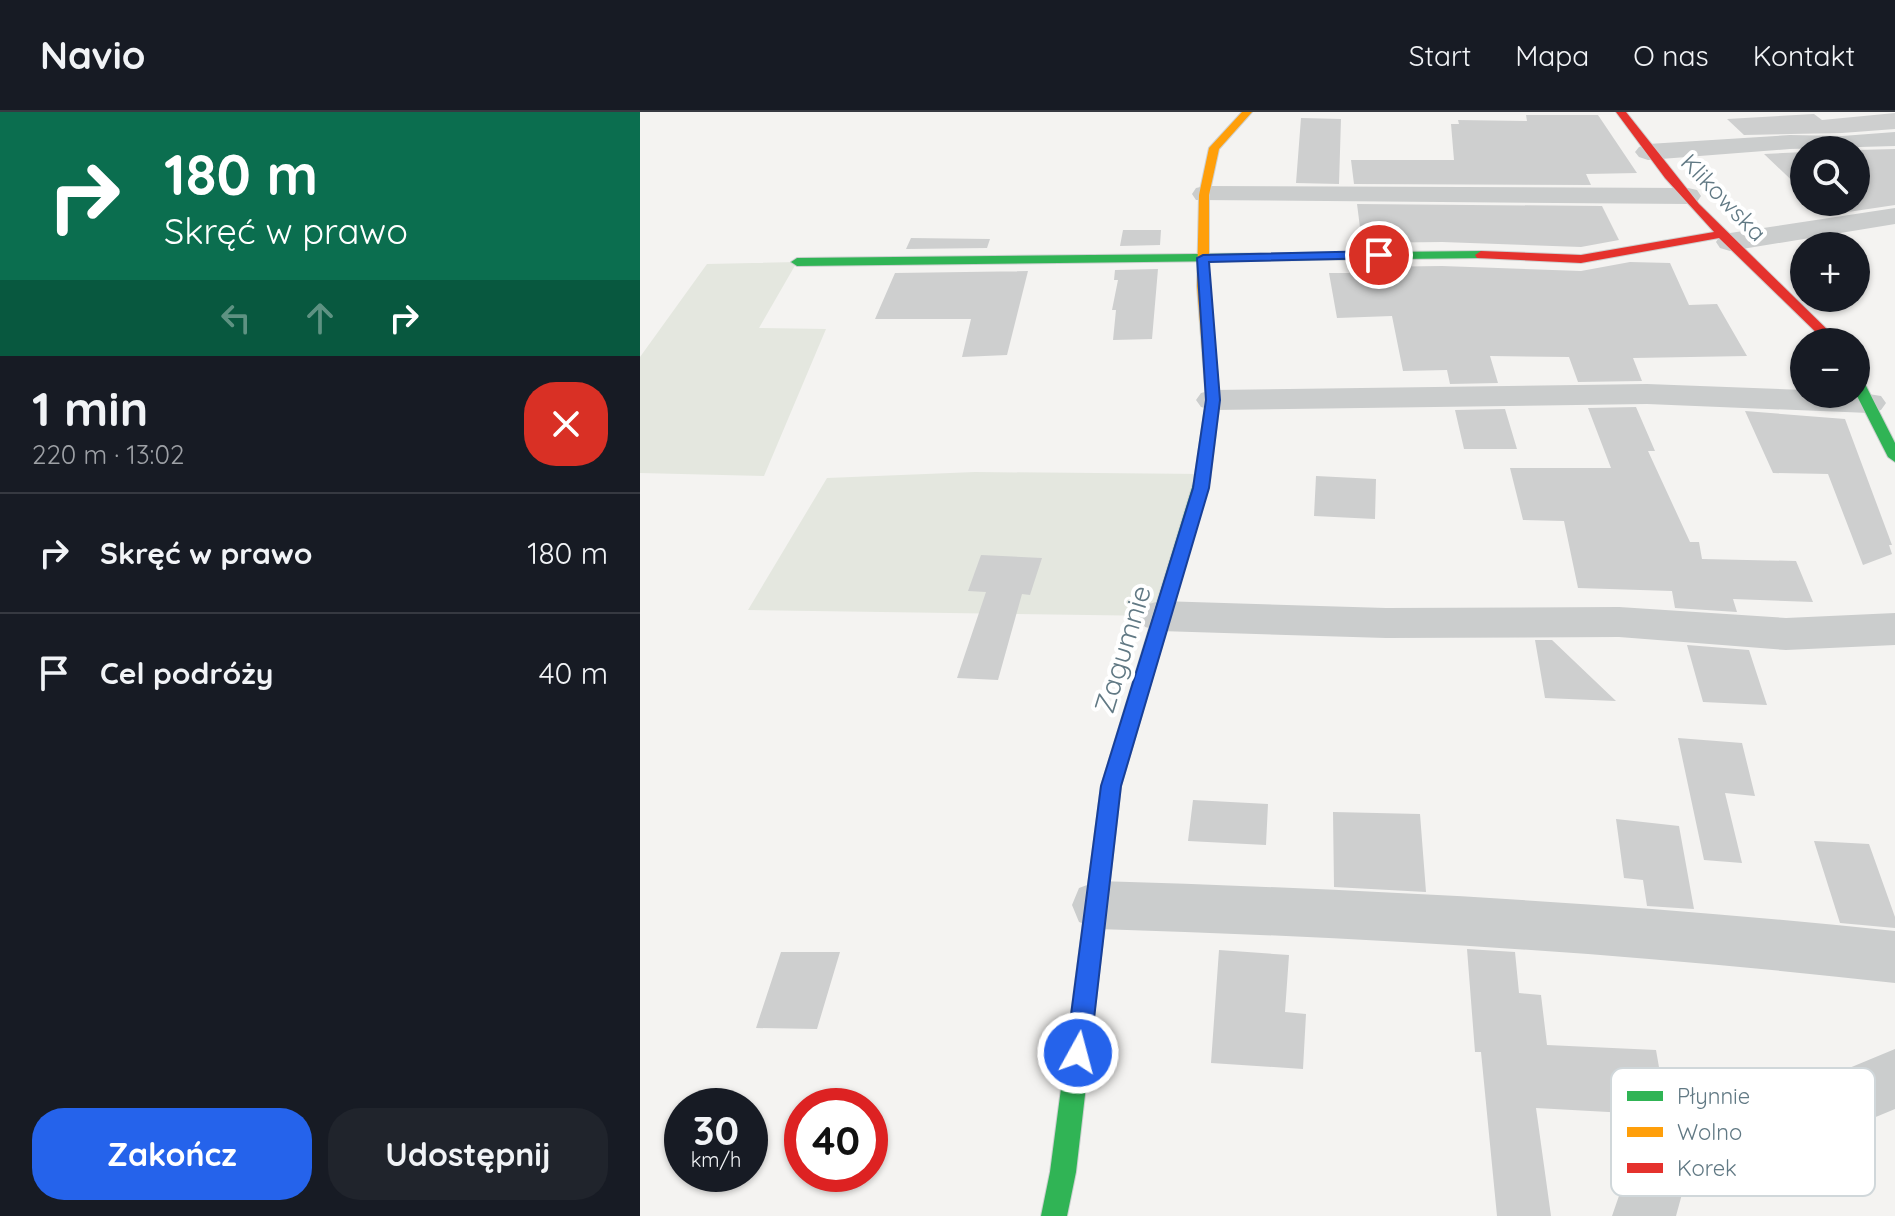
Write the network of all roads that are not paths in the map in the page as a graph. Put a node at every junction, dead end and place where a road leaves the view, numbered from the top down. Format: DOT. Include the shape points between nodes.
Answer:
graph roads {
  1 [pos="1247,112"];
  2 [pos="1621,112"];
  3 [pos="1895,139"];
  4 [pos="1648,152"];
  5 [pos="1205,194"];
  6 [pos="1688,196"];
  7 [pos="1895,216"];
  8 [pos="1726,238"];
  9 [pos="1203,258"];
  10 [pos="797,262"];
  11 [pos="1820,328"];
  12 [pos="1790,393"];
  13 [pos="1213,400"];
  14 [pos="1870,406"];
  15 [pos="1895,457"];
  16 [pos="1160,616"];
  17 [pos="1895,629"];
  18 [pos="1098,905"];
  19 [pos="1895,957"];
  20 [pos="1895,1079"];
  21 [pos="1875,1087"];
  22 [pos="1649,1196"];
  23 [pos="1054,1216"];
  24 [pos="1644,1216"];
  1 -- 5 [label="street, Zagumnie" via="1214,148"];
  2 -- 4 [label="street, Klikowska"];
  3 -- 4 [label="street"];
  4 -- 6 [label="street, Klikowska"];
  5 -- 6 [label="street"];
  5 -- 9 [label="street, Zagumnie"];
  6 -- 8 [label="street, Klikowska"];
  7 -- 8 [label="street"];
  8 -- 9 [label="street" via="1581,259 1442,254"];
  8 -- 11 [label="street, Klikowska"];
  9 -- 10 [label="street"];
  9 -- 13 [label="street, Zagumnie"];
  12 -- 13 [label="street"];
  13 -- 16 [label="street, Zagumnie" via="1201,488"];
  14 -- 15 [label="street"];
  16 -- 17 [label="street" via="1386,623 1619,622 1786,634"];
  16 -- 18 [label="street, Zagumnie" via="1111,786"];
  18 -- 19 [label="street" via="1477,919 1729,937"];
  18 -- 23 [label="street, Zagumnie"];
  20 -- 21 [label="street"];
  22 -- 24 [label="street"];
}
